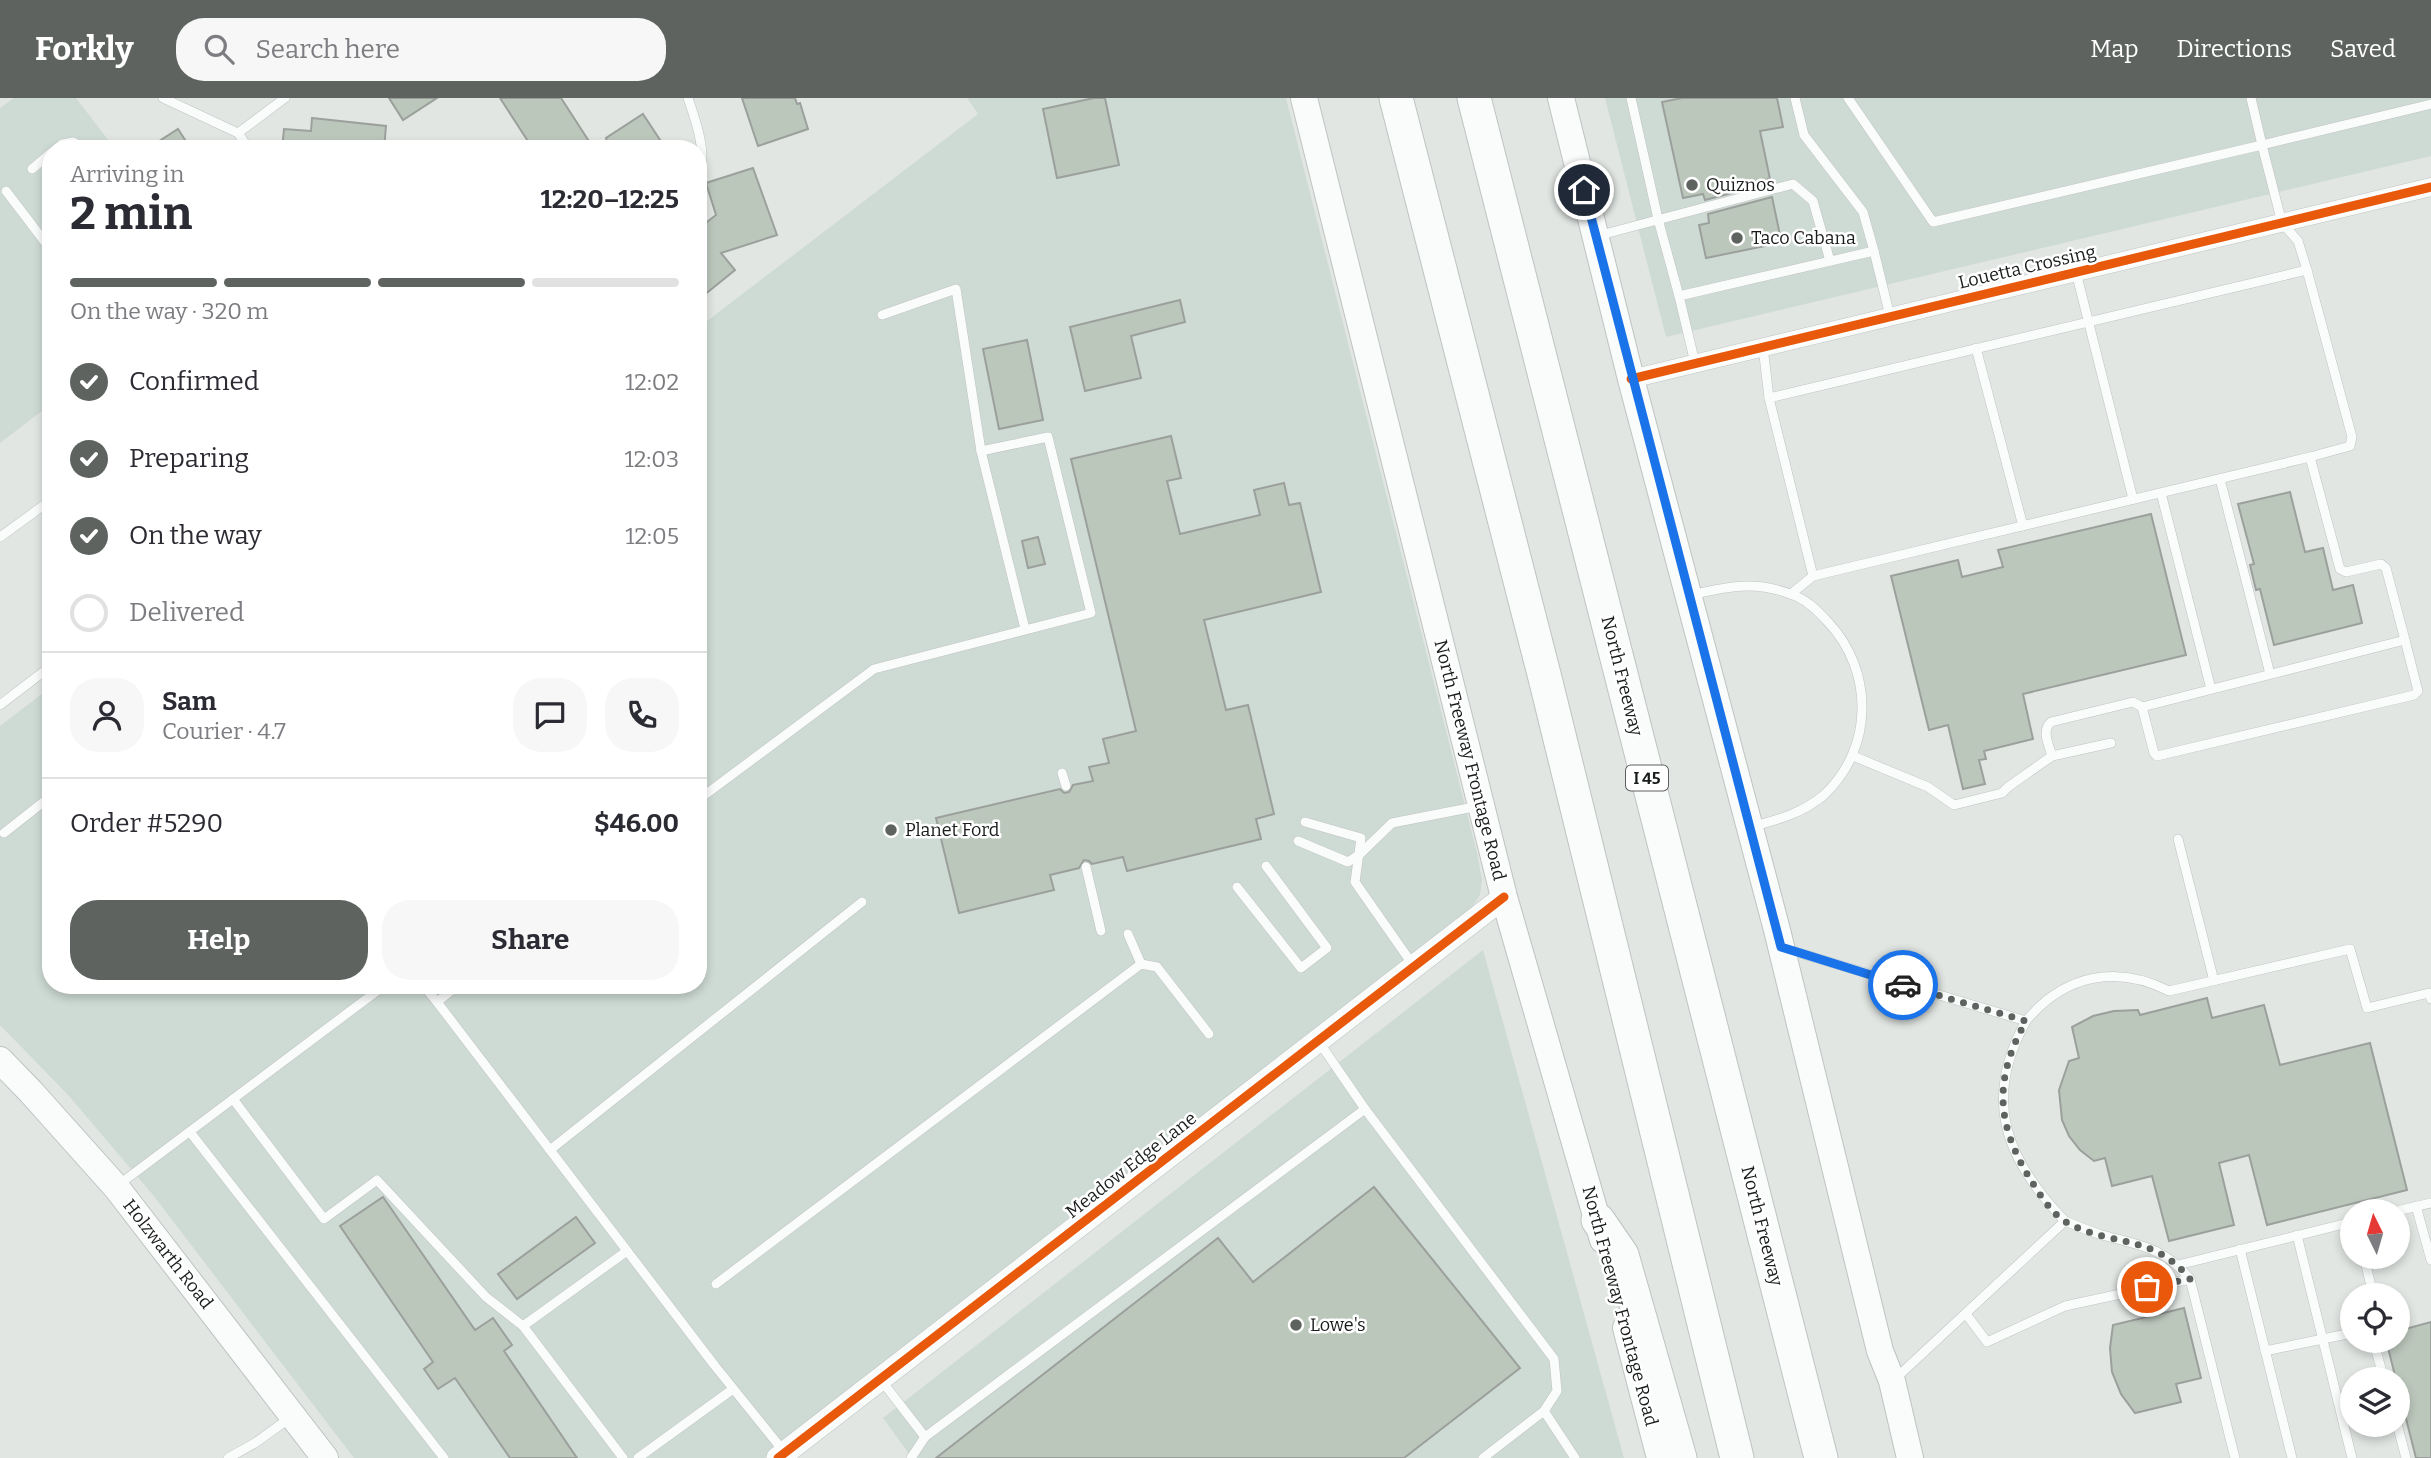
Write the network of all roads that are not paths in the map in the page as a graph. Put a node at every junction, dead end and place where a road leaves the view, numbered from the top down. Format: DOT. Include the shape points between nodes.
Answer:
graph roads {
  1 [pos="163,98"];
  2 [pos="285,98"];
  3 [pos="688,98"];
  4 [pos="1304,98"];
  5 [pos="1396,98"];
  6 [pos="1474,98"];
  7 [pos="1561,98"];
  8 [pos="1631,98"];
  9 [pos="1795,98"];
  10 [pos="1848,98"];
  11 [pos="2251,98"];
  12 [pos="2431,104"];
  13 [pos="238,133"];
  14 [pos="243,140"];
  15 [pos="700,140"];
  16 [pos="2262,145"];
  17 [pos="42,161"];
  18 [pos="32,169"];
  19 [pos="2431,187"];
  20 [pos="6,191"];
  21 [pos="1658,219"];
  22 [pos="2282,223"];
  23 [pos="1596,237"];
  24 [pos="42,238"];
  25 [pos="1874,251"];
  26 [pos="1830,261"];
  27 [pos="2308,270"];
  28 [pos="2076,272"];
  29 [pos="1679,296"];
  30 [pos="882,315"];
  31 [pos="1890,316"];
  32 [pos="2089,321"];
  33 [pos="1763,347"];
  34 [pos="1976,348"];
  35 [pos="1695,363"];
  36 [pos="1631,379"];
  37 [pos="1769,398"];
  38 [pos="981,451"];
  39 [pos="2310,457"];
  40 [pos="2220,479"];
  41 [pos="2161,493"];
  42 [pos="2133,499"];
  43 [pos="42,507"];
  44 [pos="2023,526"];
  45 [pos="0,537"];
  46 [pos="1813,576"];
  47 [pos="1791,594"];
  48 [pos="1688,595"];
  49 [pos="1025,629"];
  50 [pos="2405,640"];
  51 [pos="42,673"];
  52 [pos="2270,674"];
  53 [pos="2211,689"];
  54 [pos="0,705"];
  55 [pos="2142,706"];
  56 [pos="2111,743"];
  57 [pos="1853,756"];
  58 [pos="2052,756"];
  59 [pos="1062,773"];
  60 [pos="1066,786"];
  61 [pos="707,793"];
  62 [pos="42,802"];
  63 [pos="1481,806"];
  64 [pos="1305,822"];
  65 [pos="1750,828"];
  66 [pos="1,832"];
  67 [pos="2178,839"];
  68 [pos="1298,841"];
  69 [pos="1360,853"];
  70 [pos="1266,866"];
  71 [pos="1086,867"];
  72 [pos="1237,887"];
  73 [pos="1504,897"];
  74 [pos="862,902"];
  75 [pos="1101,931"];
  76 [pos="1128,934"];
  77 [pos="1781,947"];
  78 [pos="1141,964"];
  79 [pos="1413,965"];
  80 [pos="2214,981"];
  81 [pos="373,994"];
  82 [pos="430,994"];
  83 [pos="447,994"];
  84 [pos="2431,999"];
  85 [pos="437,1002"];
  86 [pos="2026,1021"];
  87 [pos="1209,1034"];
  88 [pos="1318,1041"];
  89 [pos="0,1060"];
  90 [pos="233,1099"];
  91 [pos="1365,1109"];
  92 [pos="190,1132"];
  93 [pos="550,1150"];
  94 [pos="116,1187"];
  95 [pos="2431,1203"];
  96 [pos="2416,1206"];
  97 [pos="2410,1208"];
  98 [pos="1598,1220"];
  99 [pos="2065,1221"];
  100 [pos="2340,1225"];
  101 [pos="2297,1236"];
  102 [pos="2240,1249"];
  103 [pos="627,1251"];
  104 [pos="2431,1260"];
  105 [pos="2178,1265"];
  106 [pos="2190,1279"];
  107 [pos="716,1284"];
  108 [pos="1966,1314"];
  109 [pos="523,1326"];
  110 [pos="2340,1336"];
  111 [pos="2323,1340"];
  112 [pos="2265,1351"];
  113 [pos="880,1378"];
  114 [pos="1892,1381"];
  115 [pos="733,1389"];
  116 [pos="1544,1410"];
  117 [pos="294,1415"];
  118 [pos="925,1437"];
  119 [pos="2400,1437"];
  120 [pos="782,1455"];
  121 [pos="228,1458"];
  122 [pos="326,1458"];
  123 [pos="444,1458"];
  124 [pos="623,1458"];
  125 [pos="638,1458"];
  126 [pos="911,1458"];
  127 [pos="1483,1458"];
  128 [pos="1576,1458"];
  129 [pos="1660,1458"];
  130 [pos="1680,1458"];
  131 [pos="1737,1458"];
  132 [pos="1821,1458"];
  133 [pos="1910,1458"];
  134 [pos="2235,1458"];
  135 [pos="2292,1458"];
  136 [pos="2352,1458"];
  137 [pos="2406,1458"];
  1 -- 13 [label="lane"];
  2 -- 13 [label="lane"];
  3 -- 15 [label="lane"];
  4 -- 63 [label="main road, North Freeway Frontage Road"];
  5 -- 131 [label="highway"];
  6 -- 132 [label="highway, North Freeway / I 45"];
  7 -- 23 [label="main road"];
  8 -- 21 [label="lane"];
  9 -- 25 [label="lane" via="1804,135 1863,212"];
  10 -- 16 [label="lane" via="1933,222"];
  11 -- 16 [label="lane"];
  12 -- 16 [label="lane"];
  13 -- 14 [label="lane"];
  16 -- 22 [label="lane"];
  17 -- 18 [label="lane"];
  19 -- 22 [label="street, Louetta Crossing"];
  20 -- 24 [label="lane"];
  21 -- 23 [label="lane"];
  21 -- 26 [label="lane" via="1793,184 1813,201"];
  21 -- 29 [label="lane"];
  22 -- 27 [label="lane" via="2298,241"];
  22 -- 28 [label="street, Louetta Crossing"];
  23 -- 36 [label="main road"];
  25 -- 26 [label="lane"];
  25 -- 31 [label="lane"];
  26 -- 29 [label="lane"];
  27 -- 32 [label="lane"];
  27 -- 39 [label="lane" via="2352,437 2350,446"];
  28 -- 31 [label="street, Louetta Crossing"];
  28 -- 32 [label="lane"];
  29 -- 35 [label="lane"];
  30 -- 38 [label="lane" via="956,289"];
  31 -- 33 [label="street, Louetta Crossing"];
  32 -- 34 [label="lane"];
  32 -- 42 [label="lane"];
  33 -- 35 [label="street, Louetta Crossing"];
  33 -- 37 [label="lane"];
  34 -- 37 [label="lane"];
  34 -- 44 [label="lane"];
  35 -- 36 [label="street, Louetta Crossing"];
  36 -- 48 [label="main road"];
  37 -- 46 [label="lane"];
  38 -- 49 [label="lane"];
  38 -- 49 [label="lane" via="1048,437 1091,613"];
  39 -- 40 [label="lane"];
  39 -- 50 [label="lane" via="2340,569 2346,572 2381,564 2386,568"];
  40 -- 41 [label="lane"];
  40 -- 52 [label="lane"];
  41 -- 42 [label="lane"];
  41 -- 53 [label="lane"];
  42 -- 44 [label="lane"];
  43 -- 45 [label="lane"];
  44 -- 46 [label="lane"];
  46 -- 47 [label="lane"];
  47 -- 48 [label="lane" via="1733,585"];
  47 -- 57 [label="lane" via="1822,616 1849,650 1863,702"];
  48 -- 65 [label="main road"];
  49 -- 61 [label="lane" via="874,669"];
  50 -- 52 [label="lane"];
  50 -- 55 [label="lane" via="2418,691 2414,695 2157,756"];
  51 -- 54 [label="lane"];
  52 -- 53 [label="lane"];
  53 -- 55 [label="lane"];
  55 -- 58 [label="lane" via="2133,702 2051,722 2046,732"];
  56 -- 58 [label="lane"];
  57 -- 58 [label="lane" via="1928,787 1954,805 2002,793"];
  57 -- 65 [label="lane" via="1824,794 1805,808"];
  59 -- 60 [label="lane"];
  62 -- 66 [label="lane"];
  63 -- 69 [label="lane" via="1392,823"];
  63 -- 73 [label="main road, North Freeway Frontage Road"];
  64 -- 69 [label="lane" via="1361,838"];
  65 -- 77 [label="main road"];
  67 -- 80 [label="lane"];
  68 -- 69 [label="lane" via="1348,862"];
  69 -- 79 [label="lane" via="1355,882"];
  70 -- 72 [label="lane" via="1327,948 1301,968"];
  71 -- 75 [label="lane"];
  73 -- 79 [label="street, Meadow Edge Lane"];
  73 -- 98 [label="main road, North Freeway Frontage Road"];
  74 -- 93 [label="lane"];
  76 -- 78 [label="lane"];
  77 -- 86 [label="lane"];
  77 -- 114 [label="main road" via="1880,1351"];
  78 -- 87 [label="lane" via="1157,967"];
  78 -- 107 [label="lane"];
  79 -- 88 [label="street, Meadow Edge Lane"];
  80 -- 84 [label="lane" via="2350,949 2367,1008 2430,993"];
  80 -- 86 [label="lane" via="2169,991 2123,975 2097,977 2040,1003"];
  81 -- 90 [label="lane"];
  82 -- 85 [label="lane"];
  83 -- 85 [label="lane"];
  85 -- 93 [label="lane"];
  86 -- 99 [label="lane" via="2004,1075 2006,1127 2015,1156 2041,1197"];
  88 -- 91 [label="lane"];
  88 -- 113 [label="street, Meadow Edge Lane"];
  89 -- 94 [label="main road, Holzwarth Road"];
  90 -- 92 [label="lane"];
  90 -- 109 [label="lane" via="324,1219 377,1180 486,1297"];
  91 -- 116 [label="lane" via="1554,1359 1557,1391"];
  91 -- 118 [label="lane"];
  92 -- 94 [label="lane"];
  92 -- 123 [label="lane"];
  93 -- 103 [label="lane"];
  94 -- 117 [label="main road, Holzwarth Road"];
  95 -- 96 [label="lane"];
  96 -- 97 [label="lane"];
  96 -- 104 [label="lane"];
  98 -- 129 [label="main road, North Freeway Frontage Road"];
  98 -- 130 [label="highway" via="1622,1255"];
  99 -- 105 [label="lane" via="2143,1244"];
  99 -- 108 [label="lane"];
  100 -- 101 [label="lane"];
  101 -- 102 [label="lane"];
  101 -- 111 [label="lane"];
  102 -- 105 [label="lane"];
  102 -- 112 [label="lane"];
  103 -- 109 [label="lane"];
  103 -- 115 [label="lane"];
  105 -- 106 [label="lane"];
  106 -- 108 [label="lane" via="2065,1306 1987,1342"];
  106 -- 134 [label="lane"];
  108 -- 114 [label="lane"];
  109 -- 124 [label="lane"];
  110 -- 111 [label="lane"];
  111 -- 112 [label="lane"];
  111 -- 136 [label="lane"];
  112 -- 135 [label="lane"];
  113 -- 118 [label="lane"];
  113 -- 120 [label="street, Meadow Edge Lane"];
  114 -- 133 [label="main road"];
  115 -- 120 [label="lane"];
  115 -- 125 [label="lane"];
  116 -- 127 [label="lane"];
  116 -- 128 [label="lane"];
  117 -- 121 [label="lane"];
  117 -- 122 [label="main road, Holzwarth Road"];
  118 -- 126 [label="lane"];
  119 -- 137 [label="lane"];
}
